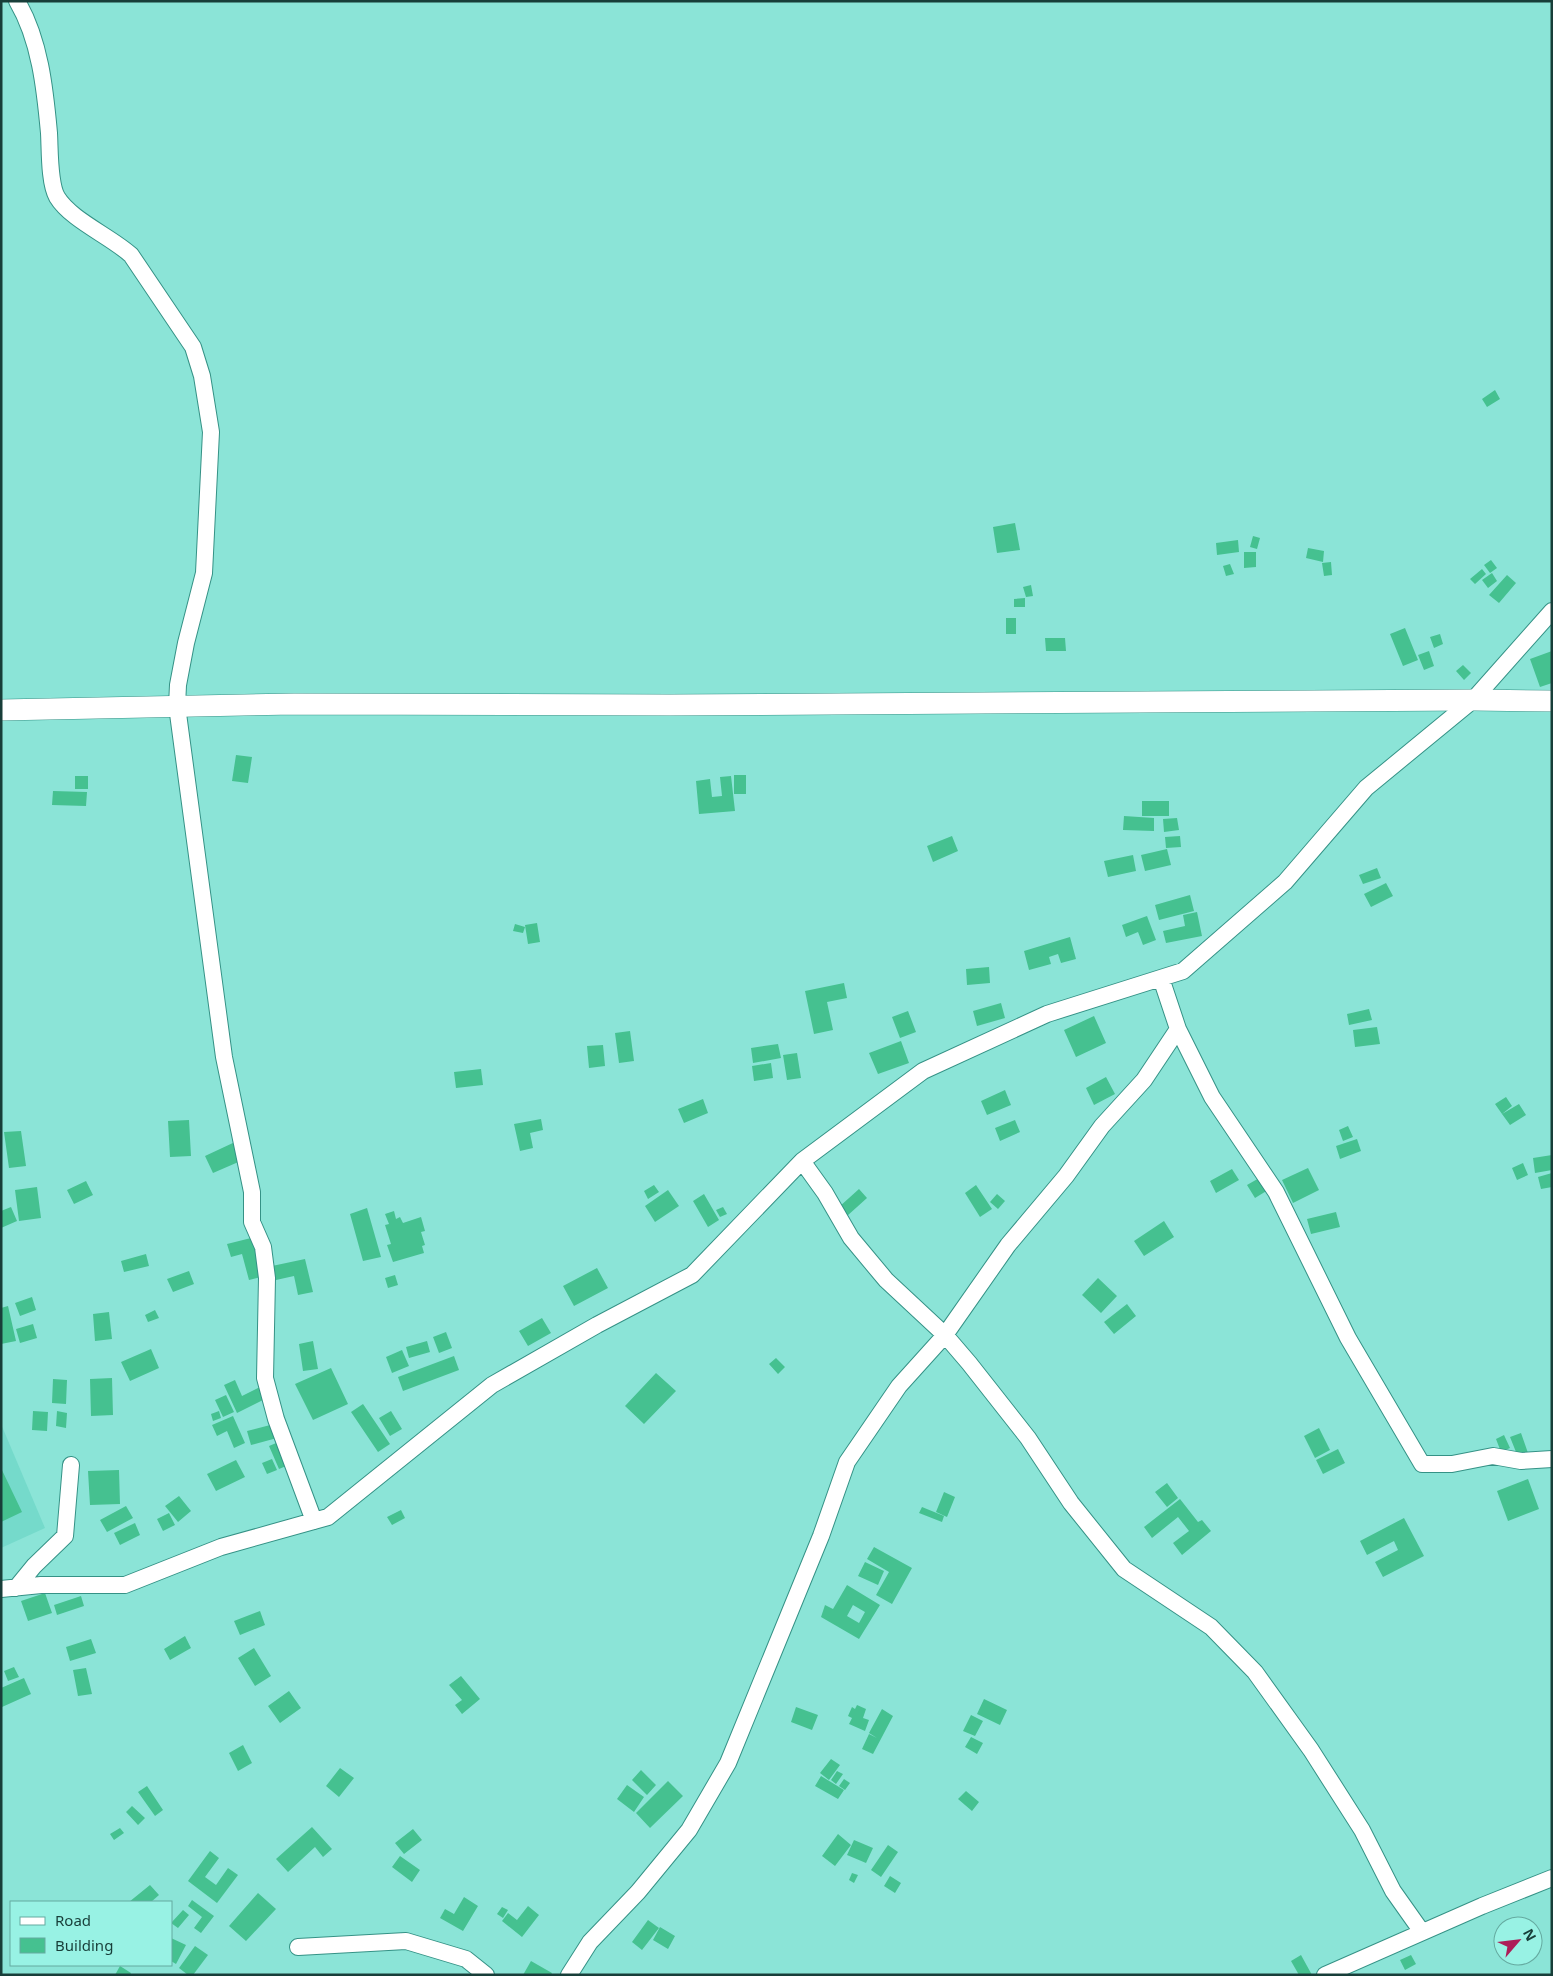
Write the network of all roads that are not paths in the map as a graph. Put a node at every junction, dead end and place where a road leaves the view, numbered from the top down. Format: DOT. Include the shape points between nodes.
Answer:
graph roads {
  1 [pos="17,1"];
  2 [pos="1552,611"];
  3 [pos="1473,700"];
  4 [pos="1552,701"];
  5 [pos="177,706"];
  6 [pos="1,710"];
  7 [pos="1161,978"];
  8 [pos="1178,1029"];
  9 [pos="802,1161"];
  10 [pos="945,1335"];
  11 [pos="1552,1459"];
  12 [pos="71,1465"];
  13 [pos="314,1521"];
  14 [pos="9,1588"];
  15 [pos="1552,1878"];
  16 [pos="1422,1932"];
  17 [pos="298,1946"];
  18 [pos="486,1975"];
  19 [pos="569,1975"];
  20 [pos="1325,1975"];
  1 -- 5 [label="street" via="38,52 56,195 66,208 131,255 192,347 202,376 211,432 204,573 184,651"];
  2 -- 3 [label="street"];
  3 -- 4 [label="street"];
  3 -- 5 [label="street"];
  3 -- 7 [label="street" via="1366,788 1285,882 1183,971"];
  5 -- 6 [label="street"];
  5 -- 13 [label="street" via="224,1057 252,1192 252,1222 263,1247 267,1278 265,1378 276,1419"];
  7 -- 8 [label="street"];
  7 -- 9 [label="street" via="1047,1014 923,1071"];
  8 -- 10 [label="street" via="1144,1080 1102,1126 1066,1176 1008,1245"];
  8 -- 11 [label="street" via="1212,1096 1276,1192 1348,1338 1422,1464 1452,1464 1492,1456 1521,1461"];
  9 -- 10 [label="street" via="851,1238 886,1280"];
  9 -- 13 [label="street" via="692,1275 492,1385 328,1517"];
  10 -- 16 [label="street" via="1028,1438 1070,1503 1124,1569 1211,1627 1254,1672 1311,1750 1362,1830 1393,1891"];
  10 -- 19 [label="street" via="899,1386 847,1462 821,1536 728,1763 689,1830 638,1892 590,1942"];
  12 -- 14 [label="street" via="65,1536"];
  13 -- 14 [label="street" via="221,1547 125,1585"];
  15 -- 16 [label="street"];
  16 -- 20 [label="street"];
  17 -- 18 [label="street" via="406,1941 466,1959"];
}
